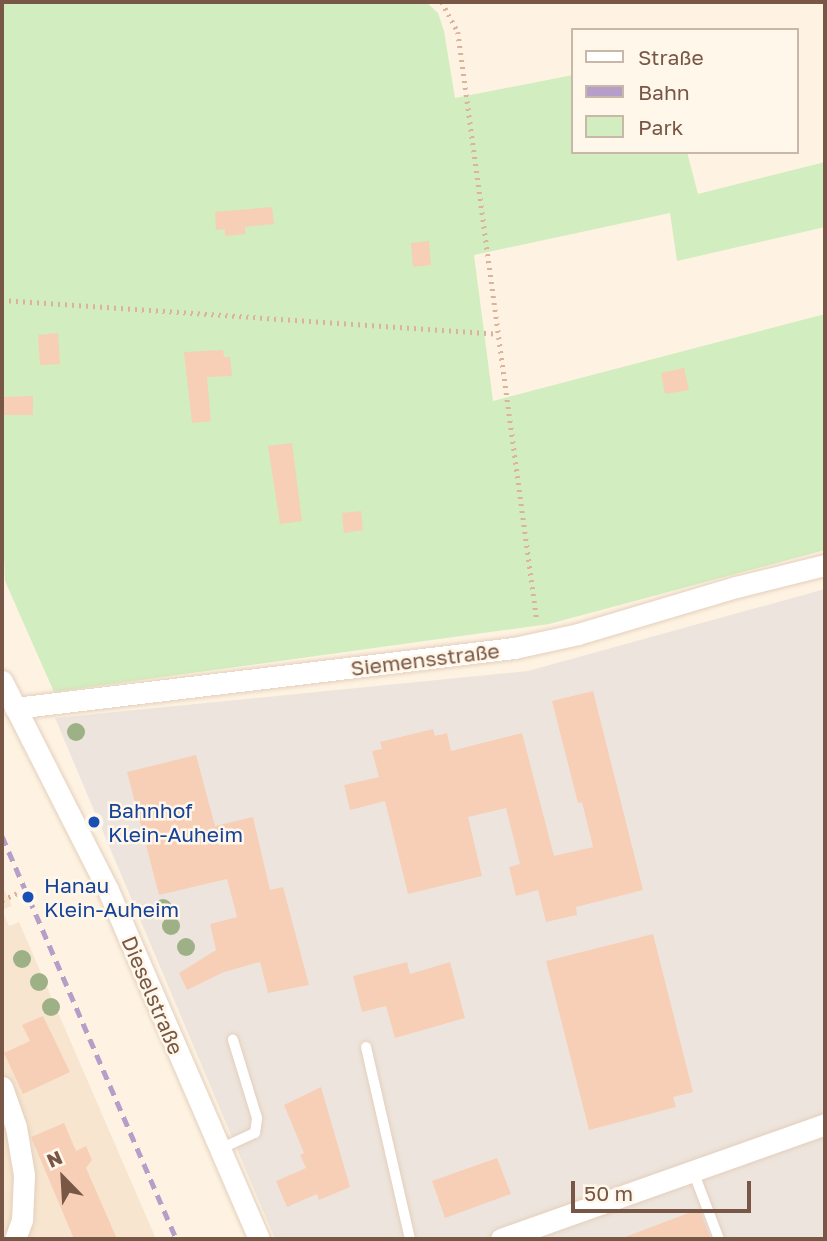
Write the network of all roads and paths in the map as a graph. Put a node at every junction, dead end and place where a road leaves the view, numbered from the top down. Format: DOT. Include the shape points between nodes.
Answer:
graph roads {
  1 [pos="442,2"];
  2 [pos="2,300"];
  3 [pos="498,334"];
  4 [pos="825,565"];
  5 [pos="540,643"];
  6 [pos="2,681"];
  7 [pos="15,708"];
  8 [pos="18,893"];
  9 [pos="2,900"];
  10 [pos="233,1040"];
  11 [pos="366,1047"];
  12 [pos="2,1087"];
  13 [pos="825,1124"];
  14 [pos="219,1149"];
  15 [pos="693,1171"];
  16 [pos="15,1239"];
  17 [pos="259,1239"];
  18 [pos="410,1239"];
  19 [pos="502,1239"];
  20 [pos="719,1239"];
  1 -- 3 [label="path" via="458,32"];
  2 -- 3 [label="path"];
  3 -- 5 [label="path"];
  4 -- 5 [label="street, Siemensstraße"];
  5 -- 7 [label="street, Siemensstraße"];
  6 -- 7 [label="street, Dieselstraße"];
  7 -- 14 [label="street, Dieselstraße" via="108,890"];
  8 -- 9 [label="path"];
  10 -- 14 [label="lane" via="257,1118 255,1133"];
  11 -- 18 [label="lane"];
  12 -- 16 [label="street" via="16,1127 24,1175 23,1210"];
  13 -- 15 [label="street"];
  14 -- 17 [label="street, Dieselstraße"];
  15 -- 19 [label="street"];
  15 -- 20 [label="lane"];
}
